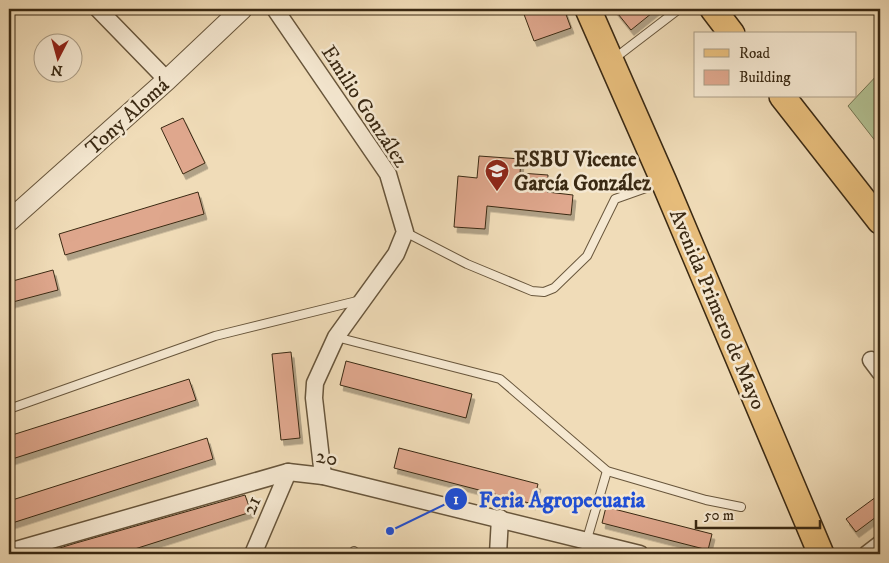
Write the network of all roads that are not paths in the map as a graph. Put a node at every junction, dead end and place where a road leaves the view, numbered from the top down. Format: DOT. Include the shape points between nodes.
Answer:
graph roads {
  1 [pos="98,9"];
  2 [pos="242,9"];
  3 [pos="274,9"];
  4 [pos="588,9"];
  5 [pos="679,9"];
  6 [pos="713,9"];
  7 [pos="730,32"];
  8 [pos="611,61"];
  9 [pos="167,80"];
  10 [pos="784,98"];
  11 [pos="664,182"];
  12 [pos="9,221"];
  13 [pos="880,221"];
  14 [pos="405,232"];
  15 [pos="363,299"];
  16 [pos="336,337"];
  17 [pos="9,409"];
  18 [pos="607,471"];
  19 [pos="288,472"];
  20 [pos="323,476"];
  21 [pos="741,507"];
  22 [pos="500,518"];
  23 [pos="587,540"];
  24 [pos="880,544"];
  25 [pos="9,552"];
  26 [pos="253,554"];
  27 [pos="498,554"];
  28 [pos="640,554"];
  29 [pos="821,554"];
  30 [pos="867,554"];
  1 -- 9 [label="street"];
  2 -- 9 [label="street, Tony Alomá"];
  3 -- 14 [label="street, Emilio González" via="388,174"];
  4 -- 8 [label="main road, Avenida Primero de Mayo"];
  5 -- 8 [label="lane"];
  6 -- 7 [label="main road"];
  8 -- 11 [label="main road, Avenida Primero de Mayo"];
  9 -- 12 [label="street, Tony Alomá"];
  10 -- 13 [label="main road"];
  11 -- 14 [label="lane" via="615,199 586,256 554,288 544,292 532,291 468,264"];
  11 -- 29 [label="main road, Avenida Primero de Mayo"];
  14 -- 15 [label="street" via="396,254"];
  15 -- 16 [label="street"];
  15 -- 17 [label="lane" via="215,336"];
  16 -- 18 [label="lane" via="500,379"];
  16 -- 20 [label="street" via="315,383"];
  18 -- 21 [label="lane"];
  18 -- 23 [label="lane"];
  19 -- 20 [label="street, 20"];
  19 -- 25 [label="street, 20"];
  19 -- 26 [label="street, 21"];
  20 -- 22 [label="street, 20"];
  22 -- 23 [label="street, 20"];
  22 -- 27 [label="street"];
  23 -- 28 [label="street, 20"];
  24 -- 30 [label="street"];
}
